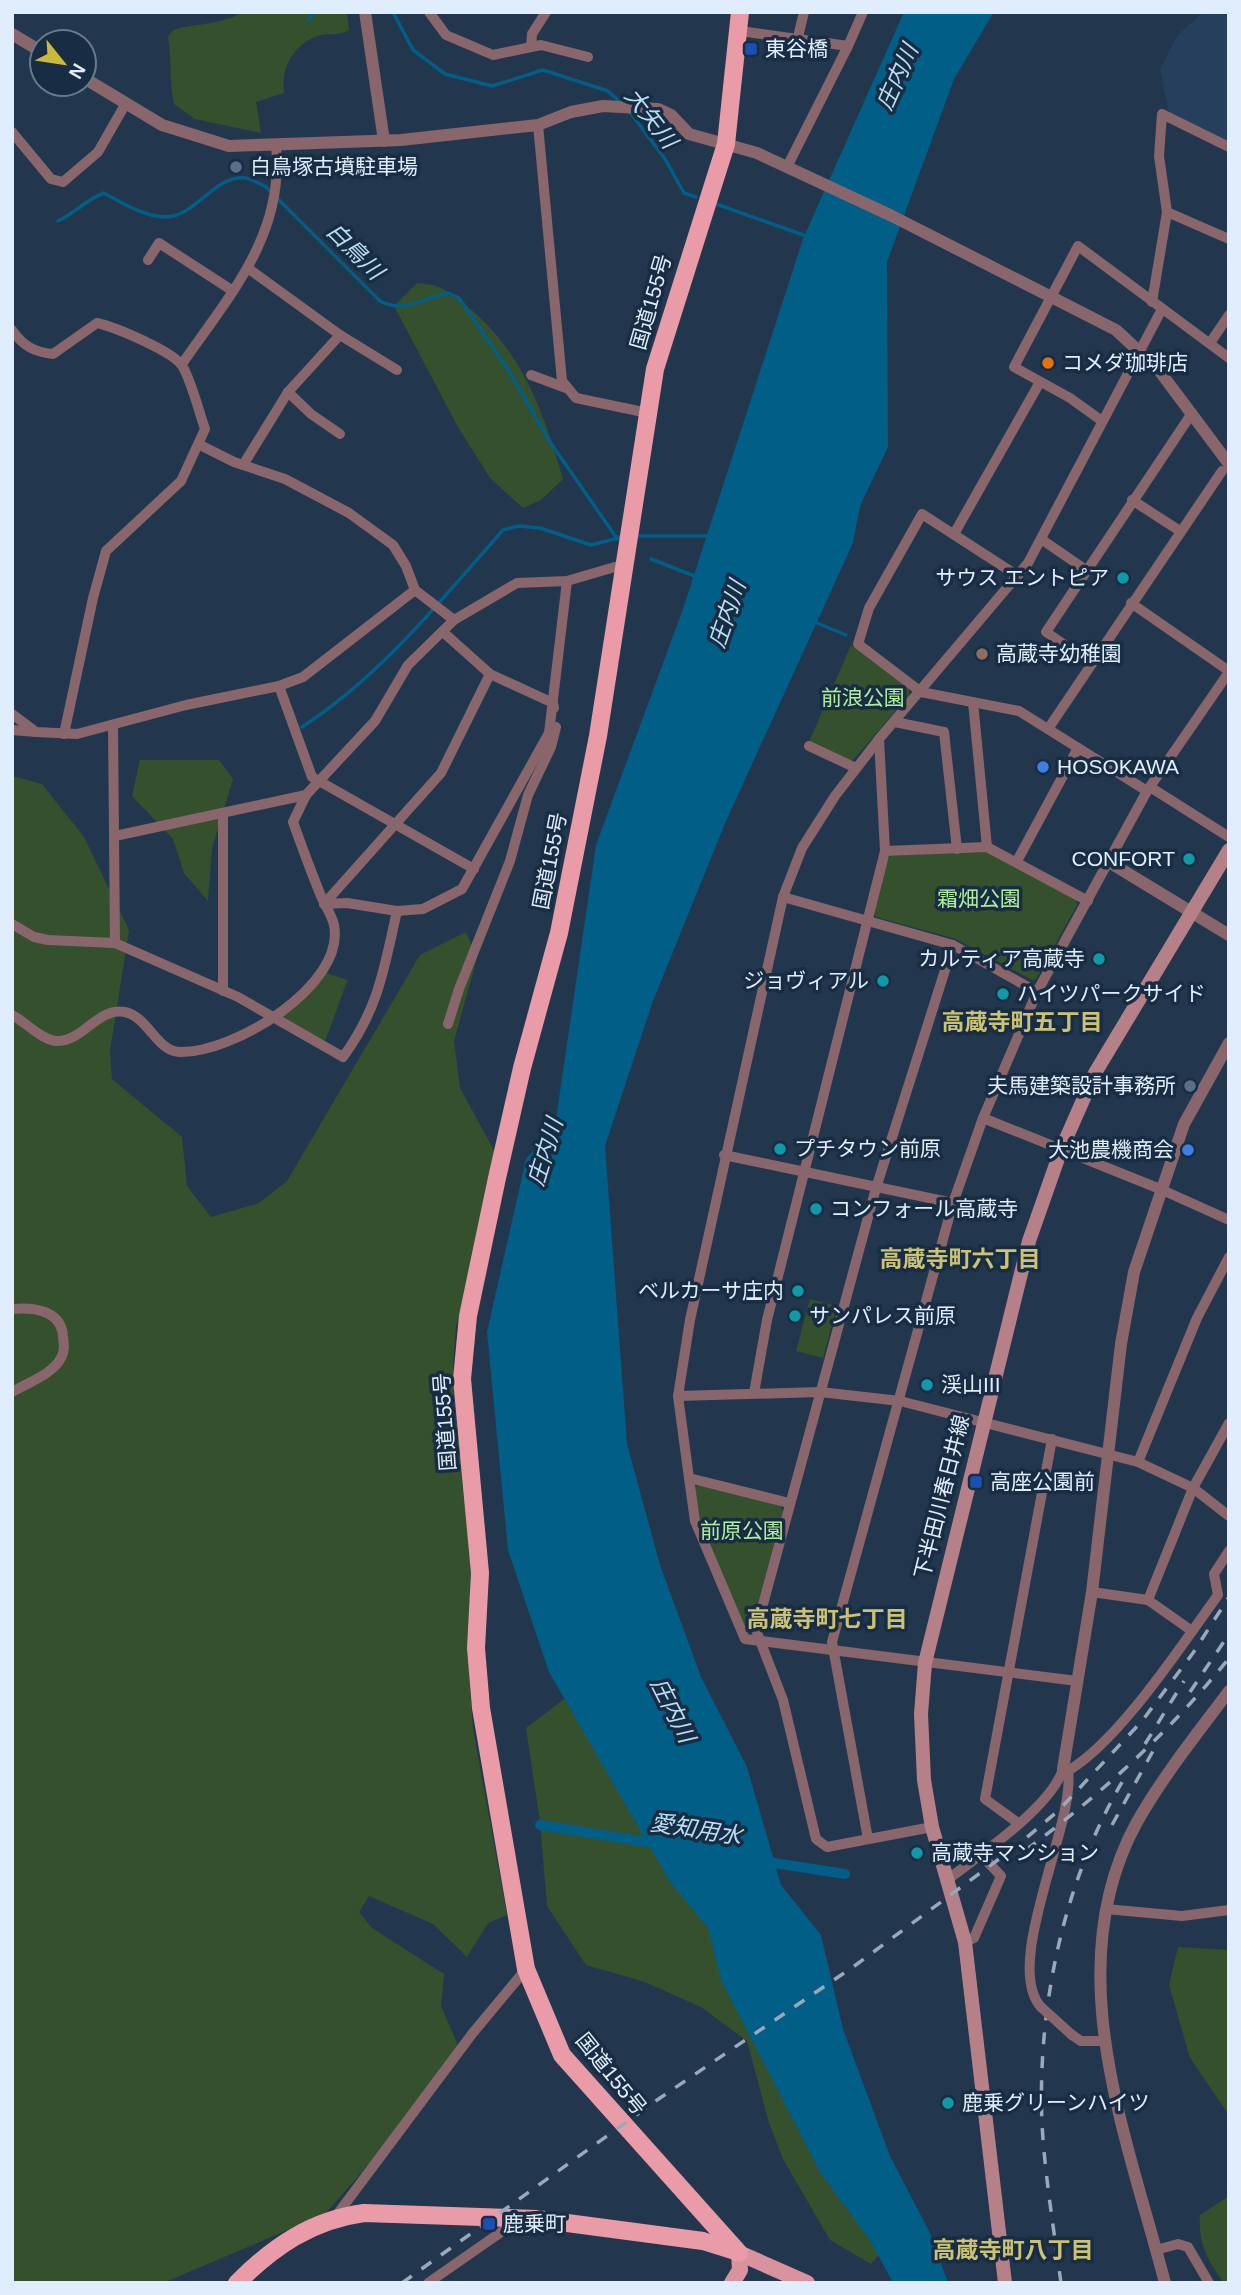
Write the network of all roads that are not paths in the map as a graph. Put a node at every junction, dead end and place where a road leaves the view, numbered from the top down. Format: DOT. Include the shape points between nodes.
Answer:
graph roads {
  1 [pos="429,12"];
  2 [pos="546,12"];
  3 [pos="740,12"];
  4 [pos="804,12"];
  5 [pos="863,12"];
  6 [pos="366,18"];
  7 [pos="740,31"];
  8 [pos="798,37"];
  9 [pos="848,46"];
  10 [pos="531,47"];
  11 [pos="588,57"];
  12 [pos="98,86"];
  13 [pos="126,103"];
  14 [pos="538,125"];
  15 [pos="12,132"];
  16 [pos="384,141"];
  17 [pos="726,144"];
  18 [pos="276,145"];
  19 [pos="1229,147"];
  20 [pos="787,167"];
  21 [pos="1167,212"];
  22 [pos="1229,240"];
  23 [pos="148,260"];
  24 [pos="249,269"];
  25 [pos="233,291"];
  26 [pos="1053,297"];
  27 [pos="1152,302"];
  28 [pos="1162,309"];
  29 [pos="1229,315"];
  30 [pos="12,330"];
  31 [pos="341,335"];
  32 [pos="1210,343"];
  33 [pos="1140,349"];
  34 [pos="1229,358"];
  35 [pos="182,365"];
  36 [pos="397,370"];
  37 [pos="531,375"];
  38 [pos="1040,382"];
  39 [pos="565,388"];
  40 [pos="288,392"];
  41 [pos="1192,412"];
  42 [pos="648,414"];
  43 [pos="1102,421"];
  44 [pos="340,433"];
  45 [pos="200,445"];
  46 [pos="243,465"];
  47 [pos="1225,468"];
  48 [pos="1132,500"];
  49 [pos="1180,531"];
  50 [pos="954,534"];
  51 [pos="1041,539"];
  52 [pos="625,564"];
  53 [pos="1086,570"];
  54 [pos="1017,576"];
  55 [pos="567,581"];
  56 [pos="415,590"];
  57 [pos="1131,603"];
  58 [pos="450,616"];
  59 [pos="443,632"];
  60 [pos="1091,663"];
  61 [pos="1229,671"];
  62 [pos="490,674"];
  63 [pos="279,686"];
  64 [pos="921,692"];
  65 [pos="973,702"];
  66 [pos="553,703"];
  67 [pos="12,714"];
  68 [pos="895,722"];
  69 [pos="113,726"];
  70 [pos="1048,729"];
  71 [pos="12,730"];
  72 [pos="36,732"];
  73 [pos="64,734"];
  74 [pos="879,738"];
  75 [pos="809,746"];
  76 [pos="1078,748"];
  77 [pos="856,768"];
  78 [pos="317,781"];
  79 [pos="1149,789"];
  80 [pos="306,795"];
  81 [pos="223,813"];
  82 [pos="397,823"];
  83 [pos="115,836"];
  84 [pos="1229,837"];
  85 [pos="987,847"];
  86 [pos="957,849"];
  87 [pos="1229,850"];
  88 [pos="885,851"];
  89 [pos="1017,861"];
  90 [pos="1109,862"];
  91 [pos="474,869"];
  92 [pos="783,897"];
  93 [pos="1088,901"];
  94 [pos="324,904"];
  95 [pos="397,911"];
  96 [pos="1191,913"];
  97 [pos="867,921"];
  98 [pos="12,924"];
  99 [pos="1229,935"];
  100 [pos="115,943"];
  101 [pos="953,945"];
  102 [pos="223,991"];
  103 [pos="1037,992"];
  104 [pos="12,1015"];
  105 [pos="274,1016"];
  106 [pos="448,1024"];
  107 [pos="1229,1043"];
  108 [pos="983,1118"];
  109 [pos="1061,1150"];
  110 [pos="724,1155"];
  111 [pos="804,1172"];
  112 [pos="876,1188"];
  113 [pos="1160,1189"];
  114 [pos="953,1203"];
  115 [pos="1229,1220"];
  116 [pos="1229,1257"];
  117 [pos="12,1310"];
  118 [pos="12,1392"];
  119 [pos="754,1392"];
  120 [pos="820,1392"];
  121 [pos="678,1396"];
  122 [pos="900,1401"];
  123 [pos="982,1421"];
  124 [pos="1229,1423"];
  125 [pos="1052,1439"];
  126 [pos="1109,1453"];
  127 [pos="1138,1462"];
  128 [pos="689,1478"];
  129 [pos="1193,1488"];
  130 [pos="789,1503"];
  131 [pos="1229,1516"];
  132 [pos="1229,1552"];
  133 [pos="1092,1592"];
  134 [pos="1148,1600"];
  135 [pos="1192,1631"];
  136 [pos="758,1641"];
  137 [pos="833,1652"];
  138 [pos="925,1662"];
  139 [pos="1006,1672"];
  140 [pos="1077,1681"];
  141 [pos="1229,1691"];
  142 [pos="1065,1770"];
  143 [pos="1017,1823"];
  144 [pos="932,1828"];
  145 [pos="868,1839"];
  146 [pos="981,1855"];
  147 [pos="947,1880"];
  148 [pos="1107,1909"];
  149 [pos="1229,1910"];
  150 [pos="965,1942"];
  151 [pos="526,1969"];
  152 [pos="1103,2042"];
  153 [pos="336,2216"];
  154 [pos="520,2219"];
  155 [pos="1156,2250"];
  156 [pos="739,2253"];
  157 [pos="237,2283"];
  158 [pos="428,2283"];
  159 [pos="732,2283"];
  160 [pos="807,2283"];
  161 [pos="1005,2283"];
  162 [pos="1165,2283"];
  163 [pos="1209,2283"];
  1 -- 10 [label="street" via="446,35 493,55"];
  2 -- 10 [label="street" via="532,34"];
  3 -- 7 [label="highway, 国道155号"];
  4 -- 8 [label="street"];
  5 -- 9 [label="street"];
  6 -- 16 [label="street"];
  7 -- 8 [label="street"];
  7 -- 17 [label="highway, 国道155号"];
  8 -- 9 [label="street"];
  9 -- 20 [label="street"];
  10 -- 11 [label="street" via="541,45"];
  12 -- 13 [label="street"];
  13 -- 15 [label="street" via="98,152 62,182 51,178"];
  13 -- 18 [label="street" via="162,125 229,146"];
  14 -- 16 [label="street"];
  14 -- 17 [label="street" via="603,106 642,106 671,115 690,134"];
  14 -- 39 [label="street"];
  16 -- 18 [label="street"];
  17 -- 20 [label="street"];
  17 -- 42 [label="highway, 国道155号" via="665,331"];
  18 -- 24 [label="street" via="278,185"];
  19 -- 21 [label="street" via="1162,114 1159,156"];
  20 -- 26 [label="street"];
  21 -- 22 [label="street"];
  21 -- 27 [label="street"];
  23 -- 25 [label="street" via="159,243"];
  24 -- 25 [label="street"];
  24 -- 31 [label="street"];
  25 -- 35 [label="street"];
  26 -- 27 [label="street" via="1077,246"];
  26 -- 33 [label="street" via="1116,330"];
  26 -- 38 [label="street" via="1014,367"];
  27 -- 28 [label="street"];
  28 -- 32 [label="street"];
  28 -- 33 [label="street"];
  29 -- 32 [label="street"];
  30 -- 35 [label="street" via="32,350 53,354 97,323 162,351"];
  31 -- 36 [label="street"];
  31 -- 40 [label="street"];
  32 -- 34 [label="street"];
  33 -- 41 [label="street"];
  33 -- 43 [label="street"];
  35 -- 45 [label="street" via="205,429"];
  37 -- 39 [label="street"];
  38 -- 43 [label="street"];
  38 -- 50 [label="street"];
  39 -- 42 [label="street" via="576,398"];
  40 -- 44 [label="street"];
  40 -- 46 [label="street"];
  41 -- 47 [label="street"];
  41 -- 48 [label="street"];
  42 -- 52 [label="highway, 国道155号"];
  43 -- 51 [label="street"];
  45 -- 46 [label="street"];
  45 -- 73 [label="street" via="181,481 106,551"];
  46 -- 56 [label="street" via="293,483 382,536 401,556"];
  47 -- 49 [label="street"];
  48 -- 49 [label="street"];
  48 -- 53 [label="street"];
  49 -- 57 [label="street"];
  50 -- 54 [label="street"];
  50 -- 64 [label="street" via="922,514 869,608 858,644"];
  51 -- 53 [label="street"];
  51 -- 54 [label="street"];
  52 -- 55 [label="street"];
  52 -- 151 [label="highway, 国道155号" via="598,736 559,933 514,1104 464,1345 464,1409 480,1573 478,1683"];
  53 -- 60 [label="street" via="1046,632"];
  54 -- 64 [label="street"];
  55 -- 58 [label="street" via="517,583"];
  55 -- 66 [label="street"];
  56 -- 58 [label="street"];
  56 -- 63 [label="street" via="303,677"];
  57 -- 60 [label="street"];
  57 -- 61 [label="street"];
  58 -- 59 [label="street"];
  59 -- 62 [label="street"];
  59 -- 78 [label="street" via="408,665 374,721"];
  60 -- 70 [label="street"];
  61 -- 79 [label="street"];
  62 -- 66 [label="street"];
  62 -- 82 [label="street" via="441,773"];
  63 -- 69 [label="street"];
  63 -- 78 [label="street"];
  64 -- 65 [label="street"];
  64 -- 68 [label="street"];
  65 -- 70 [label="street" via="1019,711"];
  65 -- 85 [label="street"];
  66 -- 91 [label="street" via="549,733"];
  66 -- 106 [label="street" via="556,736 528,795 510,861"];
  67 -- 72 [label="street"];
  68 -- 74 [label="street"];
  68 -- 86 [label="street" via="944,732"];
  69 -- 73 [label="street"];
  69 -- 83 [label="street"];
  70 -- 76 [label="street"];
  71 -- 72 [label="street"];
  72 -- 73 [label="street"];
  74 -- 77 [label="street"];
  74 -- 88 [label="street"];
  75 -- 77 [label="street"];
  76 -- 79 [label="street"];
  76 -- 89 [label="street"];
  77 -- 92 [label="street" via="802,848"];
  78 -- 80 [label="street"];
  78 -- 82 [label="street"];
  79 -- 84 [label="street"];
  79 -- 90 [label="street"];
  80 -- 81 [label="street"];
  80 -- 94 [label="street" via="293,822"];
  81 -- 83 [label="street"];
  81 -- 102 [label="street"];
  82 -- 91 [label="street"];
  82 -- 94 [label="street"];
  83 -- 100 [label="street"];
  85 -- 86 [label="street"];
  85 -- 89 [label="street"];
  86 -- 88 [label="street"];
  87 -- 96 [label="main road, 下半田川春日井線"];
  88 -- 97 [label="street"];
  89 -- 93 [label="street"];
  90 -- 93 [label="street"];
  90 -- 96 [label="street"];
  91 -- 95 [label="street" via="463,889 444,900 423,909"];
  92 -- 97 [label="street"];
  92 -- 110 [label="street"];
  93 -- 103 [label="street"];
  94 -- 95 [label="street"];
  94 -- 105 [label="street" via="334,925 334,945 306,992"];
  95 -- 105 [label="street" via="378,998 343,1057"];
  96 -- 99 [label="street"];
  96 -- 109 [label="main road, 下半田川春日井線" via="1095,1073"];
  97 -- 101 [label="street"];
  97 -- 111 [label="street"];
  98 -- 100 [label="street" via="48,940"];
  100 -- 102 [label="street"];
  101 -- 103 [label="street"];
  101 -- 112 [label="street"];
  102 -- 105 [label="street"];
  103 -- 108 [label="street"];
  104 -- 105 [label="street" via="58,1041 107,1014 125,1012 139,1019 170,1050 180,1052 233,1042"];
  107 -- 113 [label="street" via="1184,1124"];
  108 -- 109 [label="street"];
  108 -- 114 [label="street"];
  109 -- 113 [label="street"];
  109 -- 123 [label="main road, 下半田川春日井線" via="1029,1241"];
  110 -- 111 [label="street"];
  110 -- 121 [label="street"];
  111 -- 112 [label="street"];
  111 -- 119 [label="street"];
  112 -- 114 [label="street"];
  112 -- 120 [label="street"];
  113 -- 115 [label="street"];
  113 -- 126 [label="street" via="1134,1272"];
  114 -- 122 [label="street"];
  116 -- 127 [label="street" via="1197,1318"];
  117 -- 118 [label="street" via="37,1309 54,1317 64,1347 53,1367"];
  119 -- 120 [label="street"];
  119 -- 121 [label="street"];
  120 -- 122 [label="street"];
  120 -- 130 [label="street"];
  121 -- 128 [label="street"];
  122 -- 123 [label="street"];
  122 -- 137 [label="street"];
  123 -- 125 [label="street"];
  123 -- 138 [label="main road, 下半田川春日井線"];
  124 -- 129 [label="street"];
  125 -- 126 [label="street"];
  125 -- 139 [label="street"];
  126 -- 127 [label="street"];
  126 -- 133 [label="street"];
  127 -- 129 [label="street"];
  128 -- 130 [label="street"];
  128 -- 136 [label="street" via="695,1521 746,1639"];
  129 -- 131 [label="street"];
  129 -- 134 [label="street"];
  130 -- 136 [label="street" via="756,1630"];
  132 -- 135 [label="street" via="1214,1574 1218,1595"];
  133 -- 134 [label="street"];
  133 -- 140 [label="street"];
  134 -- 135 [label="street"];
  135 -- 142 [label="street" via="1121,1722 1085,1760"];
  136 -- 137 [label="street"];
  136 -- 145 [label="street" via="783,1700 816,1839 827,1847"];
  137 -- 138 [label="street"];
  137 -- 145 [label="street"];
  138 -- 139 [label="street"];
  138 -- 144 [label="main road, 下半田川春日井線" via="922,1747"];
  139 -- 140 [label="street"];
  139 -- 143 [label="street" via="985,1799"];
  140 -- 142 [label="street"];
  141 -- 148 [label="street" via="1137,1823"];
  142 -- 143 [label="street" via="1052,1791"];
  142 -- 152 [label="street, bridge" via="1068,1796 1040,1897 1030,1987 1041,2007 1072,2035 1082,2041"];
  143 -- 146 [label="street"];
  144 -- 145 [label="street"];
  144 -- 147 [label="main road, 下半田川春日井線"];
  146 -- 147 [label="street"];
  146 -- 150 [label="street" via="1002,1875 974,1938"];
  147 -- 150 [label="main road, 下半田川春日井線"];
  148 -- 149 [label="street" via="1182,1916"];
  148 -- 152 [label="street" via="1100,1981"];
  150 -- 161 [label="main road, 下半田川春日井線"];
  151 -- 153 [label="street"];
  151 -- 156 [label="highway, 国道155号" via="562,2055"];
  152 -- 155 [label="street"];
  153 -- 154 [label="highway" via="388,2212"];
  153 -- 157 [label="highway" via="283,2242"];
  154 -- 156 [label="highway" via="703,2241"];
  154 -- 158 [label="street"];
  155 -- 162 [label="street"];
  155 -- 163 [label="street" via="1178,2244 1188,2247"];
  156 -- 159 [label="main road" via="740,2270"];
  156 -- 160 [label="main road"];
}
